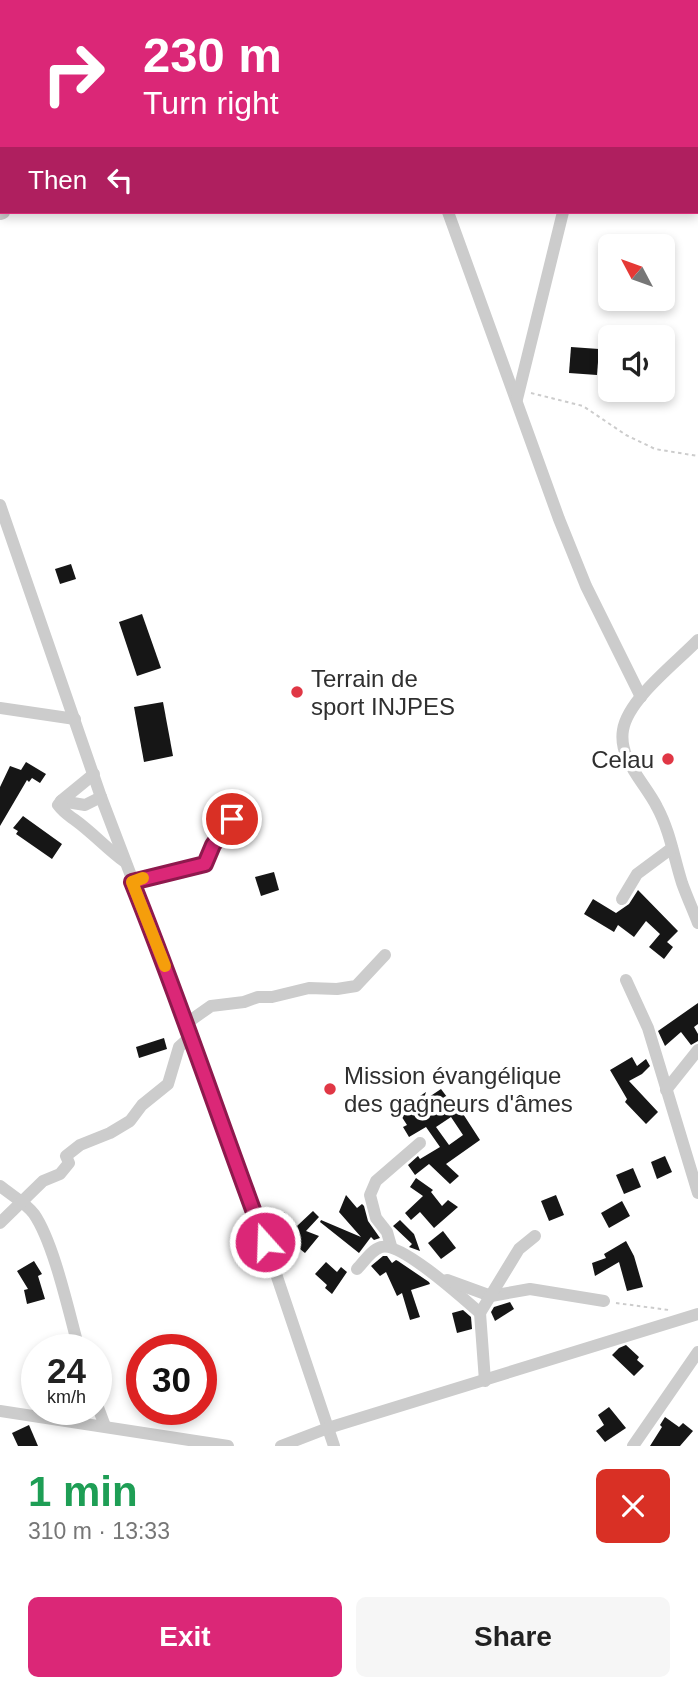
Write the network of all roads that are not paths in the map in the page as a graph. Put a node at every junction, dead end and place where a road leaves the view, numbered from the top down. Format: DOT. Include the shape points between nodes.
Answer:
graph roads {
  1 [pos="449,214"];
  2 [pos="563,214"];
  3 [pos="518,395"];
  4 [pos="0,505"];
  5 [pos="698,640"];
  6 [pos="698,656"];
  7 [pos="682,657"];
  8 [pos="641,697"];
  9 [pos="0,708"];
  10 [pos="75,719"];
  11 [pos="94,774"];
  12 [pos="101,797"];
  13 [pos="61,801"];
  14 [pos="232,819"];
  15 [pos="672,848"];
  16 [pos="125,862"];
  17 [pos="132,882"];
  18 [pos="622,899"];
  19 [pos="698,923"];
  20 [pos="385,955"];
  21 [pos="626,980"];
  22 [pos="184,1024"];
  23 [pos="190,1038"];
  24 [pos="698,1050"];
  25 [pos="666,1090"];
  26 [pos="419,1143"];
  27 [pos="0,1186"];
  28 [pos="698,1193"];
  29 [pos="20,1202"];
  30 [pos="0,1223"];
  31 [pos="535,1236"];
  32 [pos="391,1246"];
  33 [pos="357,1269"];
  34 [pos="439,1277"];
  35 [pos="491,1296"];
  36 [pos="604,1301"];
  37 [pos="480,1313"];
  38 [pos="692,1316"];
  39 [pos="75,1334"];
  40 [pos="698,1352"];
  41 [pos="485,1381"];
  42 [pos="0,1411"];
  43 [pos="105,1426"];
  44 [pos="328,1429"];
  45 [pos="228,1446"];
  46 [pos="281,1446"];
  47 [pos="334,1446"];
  48 [pos="633,1446"];
  1 -- 3 [label="street"];
  2 -- 3 [label="street"];
  3 -- 8 [label="street" via="586,586"];
  4 -- 10 [label="street"];
  5 -- 7 [label="street"];
  6 -- 7 [label="street"];
  7 -- 8 [label="street"];
  8 -- 15 [label="street" via="629,713 623,738 628,758 657,807"];
  9 -- 10 [label="street"];
  10 -- 11 [label="street"];
  11 -- 12 [label="street"];
  11 -- 13 [label="street"];
  12 -- 13 [label="street" via="85,804"];
  12 -- 16 [label="street"];
  13 -- 16 [label="street" via="58,805 65,815"];
  14 -- 17 [label="street" via="205,864"];
  15 -- 18 [label="street" via="637,874"];
  15 -- 19 [label="street"];
  16 -- 17 [label="street"];
  17 -- 22 [label="street"];
  20 -- 22 [label="street" via="356,986 309,988 211,1006"];
  21 -- 25 [label="street" via="648,1028"];
  22 -- 23 [label="street"];
  23 -- 29 [label="street" via="179,1047 168,1084 130,1121 80,1145 66,1156 69,1163 60,1174 43,1181"];
  23 -- 44 [label="street"];
  24 -- 25 [label="street"];
  25 -- 28 [label="street"];
  26 -- 32 [label="street" via="376,1181 370,1195"];
  27 -- 29 [label="street"];
  29 -- 30 [label="street"];
  29 -- 39 [label="street" via="33,1212 42,1229"];
  31 -- 35 [label="street" via="519,1250"];
  32 -- 33 [label="street" via="373,1252"];
  32 -- 34 [label="street"];
  34 -- 35 [label="street"];
  34 -- 37 [label="street"];
  35 -- 36 [label="street" via="530,1289"];
  35 -- 37 [label="street"];
  37 -- 41 [label="street"];
  38 -- 41 [label="street"];
  40 -- 48 [label="street"];
  41 -- 44 [label="street"];
  42 -- 43 [label="street"];
  43 -- 45 [label="street"];
  44 -- 46 [label="street"];
  44 -- 47 [label="street"];
}
